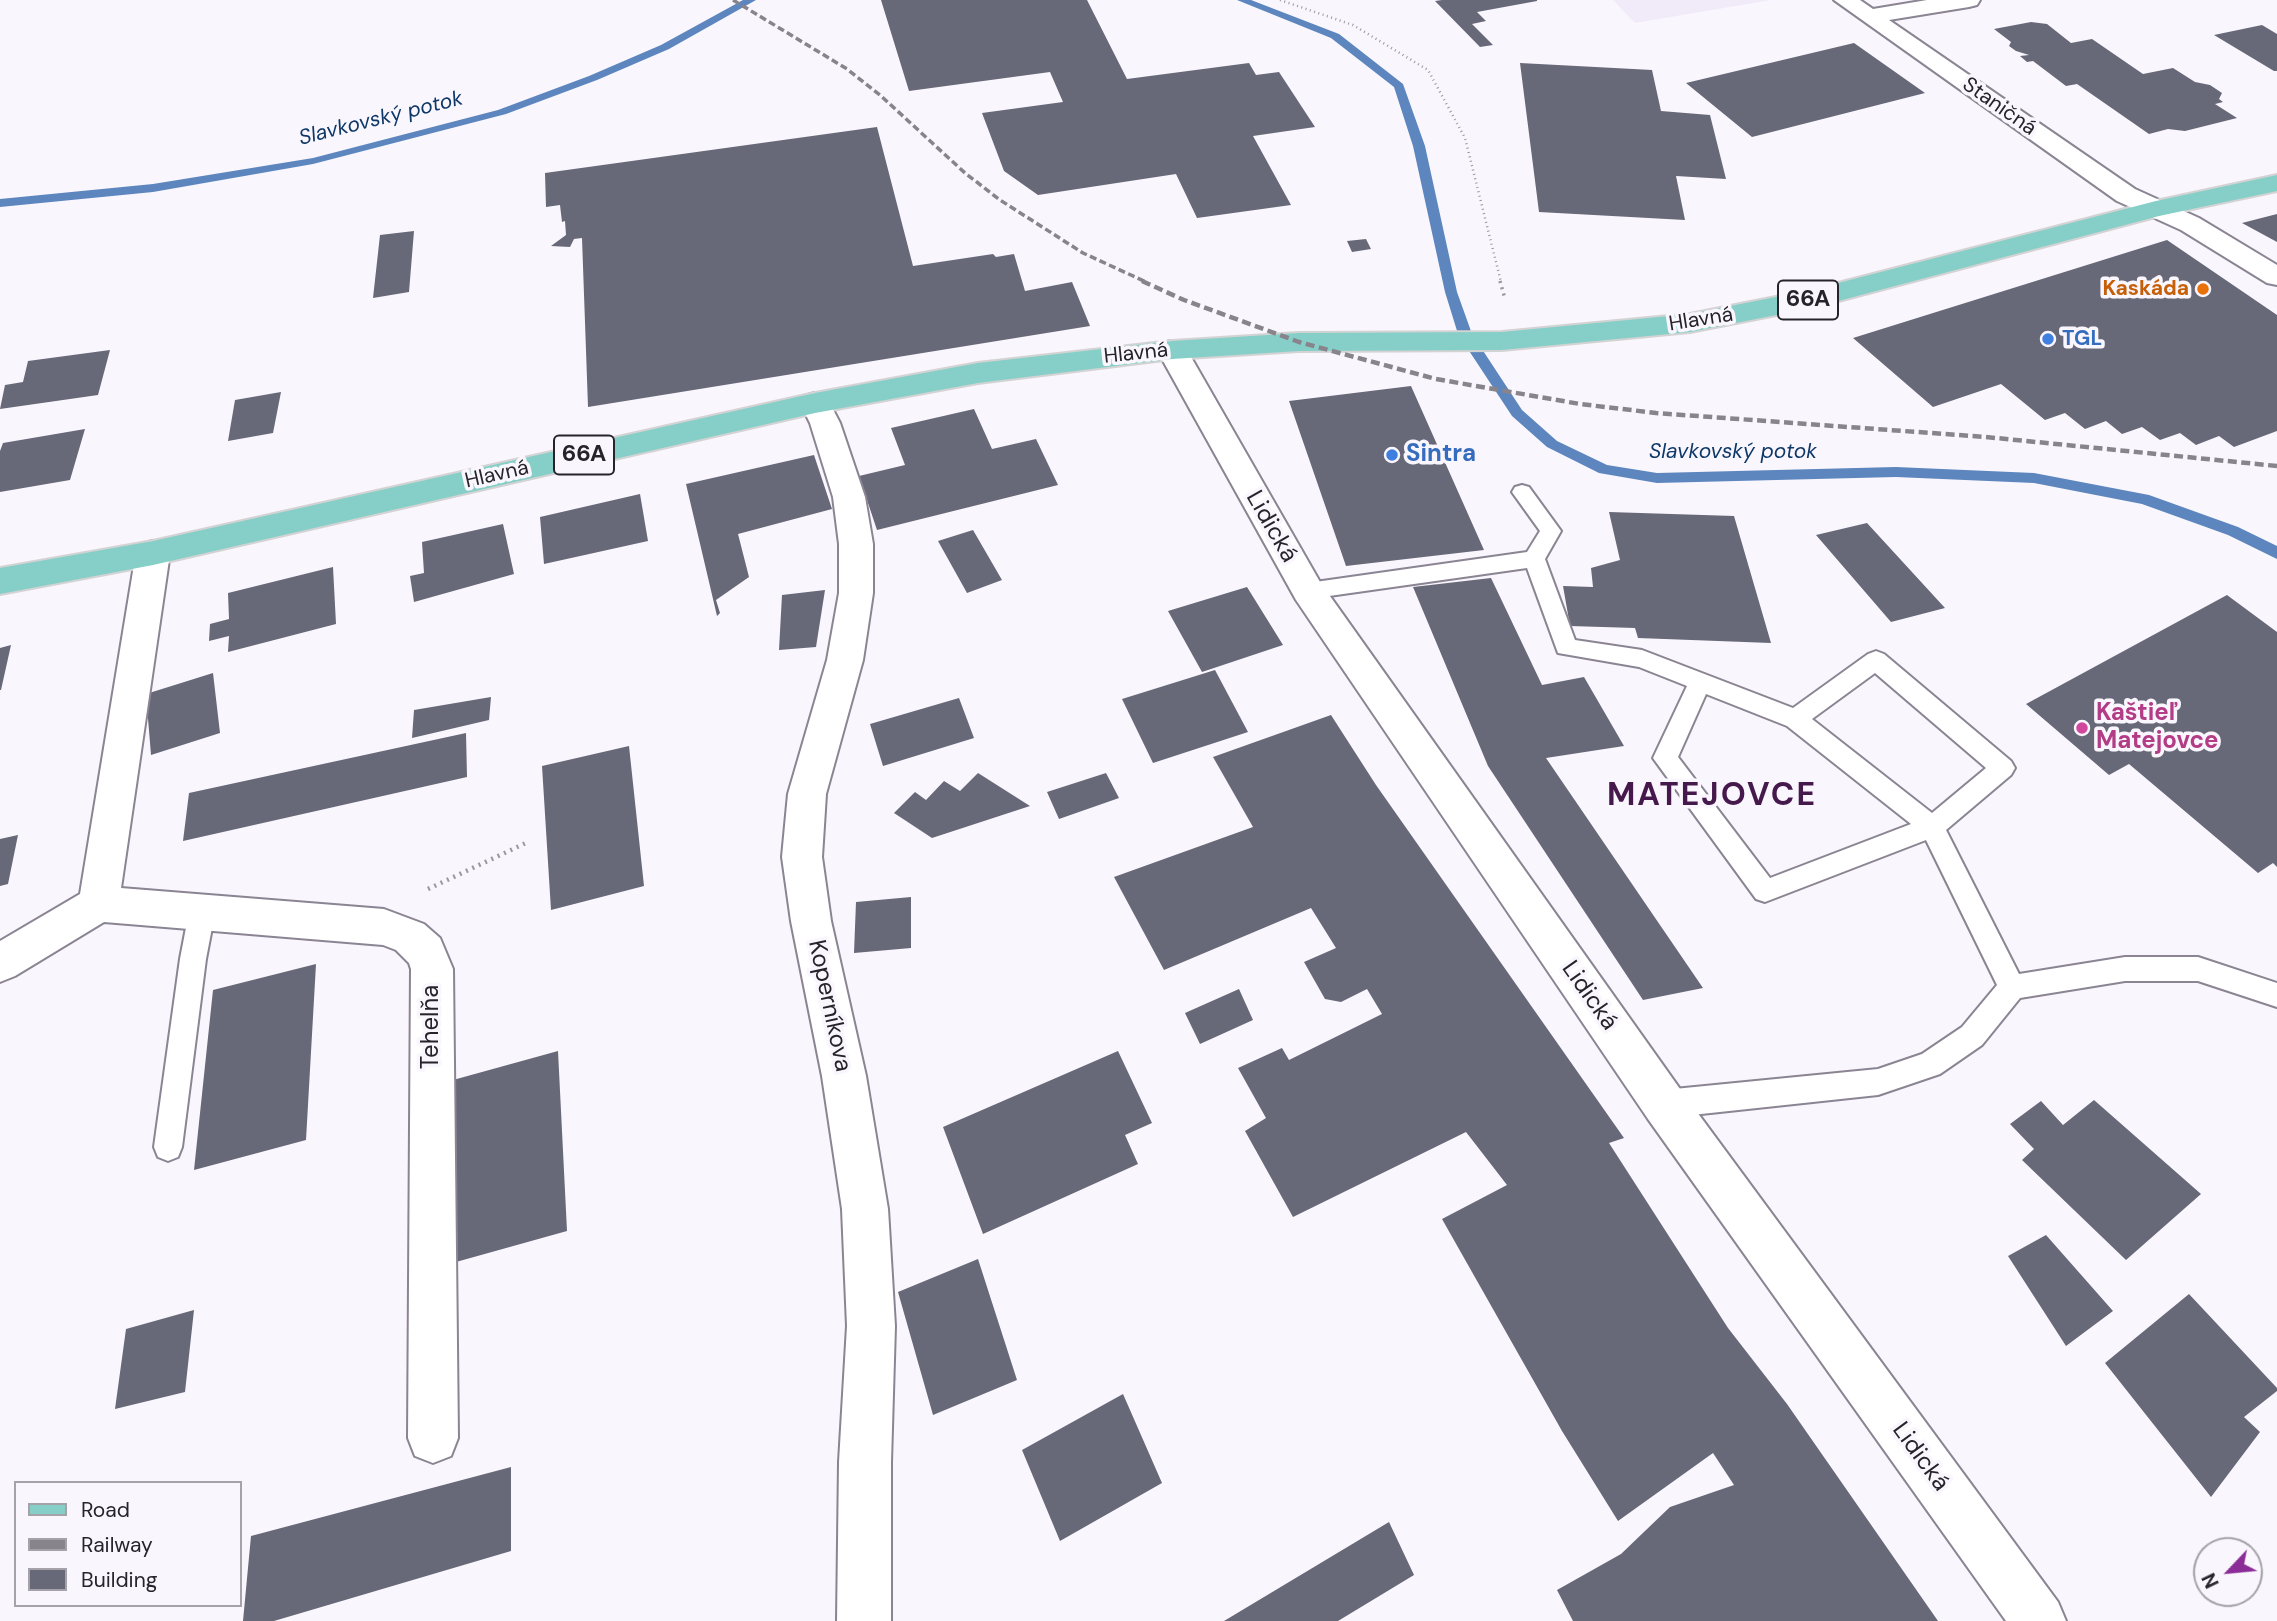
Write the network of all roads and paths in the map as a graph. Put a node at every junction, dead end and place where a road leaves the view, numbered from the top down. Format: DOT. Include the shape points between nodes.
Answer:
graph roads {
  1 [pos="1280,0"];
  2 [pos="1845,0"];
  3 [pos="1969,0"];
  4 [pos="1870,16"];
  5 [pos="2277,183"];
  6 [pos="2156,209"];
  7 [pos="2277,277"];
  8 [pos="1506,300"];
  9 [pos="1172,350"];
  10 [pos="815,403"];
  11 [pos="1522,492"];
  12 [pos="153,553"];
  13 [pos="1534,559"];
  14 [pos="0,581"];
  15 [pos="1308,591"];
  16 [pos="1700,682"];
  17 [pos="1795,719"];
  18 [pos="1932,827"];
  19 [pos="528,842"];
  20 [pos="99,904"];
  21 [pos="202,912"];
  22 [pos="359,925"];
  23 [pos="0,963"];
  24 [pos="2012,988"];
  25 [pos="2277,995"];
  26 [pos="1664,1104"];
  27 [pos="168,1147"];
  28 [pos="433,1438"];
  29 [pos="864,1621"];
  30 [pos="2039,1621"];
  1 -- 8 [label="path" via="1353,25 1428,69 1465,138"];
  2 -- 4 [label="street, Staničná"];
  3 -- 4 [label="street"];
  4 -- 6 [label="street, Staničná" via="2126,195"];
  5 -- 6 [label="main road, Hlavná / 66A"];
  6 -- 7 [label="street, Staničná" via="2190,224"];
  6 -- 9 [label="main road, Hlavná / 66A" via="1812,299 1690,323 1502,341 1299,342"];
  9 -- 10 [label="main road, Hlavná / 66A" via="978,373"];
  9 -- 15 [label="street, Lidická"];
  10 -- 12 [label="main road, Hlavná / 66A"];
  10 -- 29 [label="street, Koperníkova" via="849,496 856,544 856,593 845,660 807,794 802,857 865,1209 871,1326"];
  11 -- 13 [label="lane" via="1551,531"];
  12 -- 14 [label="main road, Hlavná / 66A"];
  12 -- 20 [label="street"];
  13 -- 15 [label="lane"];
  13 -- 16 [label="lane" via="1566,647 1642,659"];
  15 -- 26 [label="street, Lidická"];
  16 -- 17 [label="lane"];
  16 -- 18 [label="lane" via="1665,758 1765,891"];
  17 -- 18 [label="lane"];
  17 -- 18 [label="lane" via="1876,660 2003,768"];
  18 -- 24 [label="lane"];
  19 -- 22 [label="path"];
  20 -- 21 [label="street, Tehelňa"];
  20 -- 23 [label="street"];
  21 -- 22 [label="street, Tehelňa"];
  21 -- 27 [label="lane"];
  22 -- 28 [label="street, Tehelňa" via="384,927 410,937 425,951 432,969"];
  24 -- 25 [label="lane" via="2125,969 2198,969"];
  24 -- 26 [label="lane" via="1972,1036 1930,1065 1878,1083"];
  26 -- 30 [label="street, Lidická"];
}
